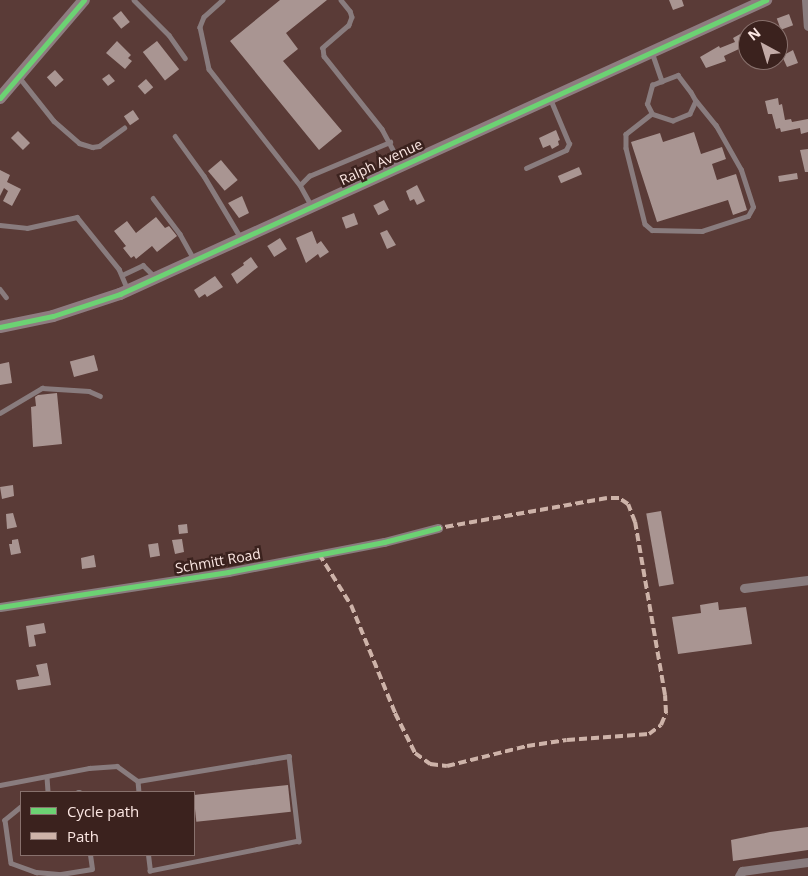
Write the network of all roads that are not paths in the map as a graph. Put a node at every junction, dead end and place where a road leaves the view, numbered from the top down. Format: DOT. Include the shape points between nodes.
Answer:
graph roads {
  1 [pos="84,0"];
  2 [pos="134,0"];
  3 [pos="223,0"];
  4 [pos="341,0"];
  5 [pos="766,0"];
  6 [pos="806,0"];
  7 [pos="808,26"];
  8 [pos="652,51"];
  9 [pos="185,58"];
  10 [pos="18,76"];
  11 [pos="662,81"];
  12 [pos="0,98"];
  13 [pos="549,98"];
  14 [pos="696,100"];
  15 [pos="652,114"];
  16 [pos="124,128"];
  17 [pos="175,136"];
  18 [pos="390,142"];
  19 [pos="401,165"];
  20 [pos="526,168"];
  21 [pos="300,185"];
  22 [pos="153,198"];
  23 [pos="312,206"];
  24 [pos="0,225"];
  25 [pos="241,239"];
  26 [pos="194,260"];
  27 [pos="122,275"];
  28 [pos="155,278"];
  29 [pos="0,289"];
  30 [pos="128,290"];
  31 [pos="6,297"];
  32 [pos="0,327"];
  33 [pos="100,396"];
  34 [pos="0,413"];
  35 [pos="438,528"];
  36 [pos="808,580"];
  37 [pos="744,588"];
  38 [pos="0,608"];
  39 [pos="47,777"];
  40 [pos="138,781"];
  41 [pos="0,784"];
  42 [pos="48,791"];
  43 [pos="139,791"];
  44 [pos="20,808"];
  45 [pos="90,856"];
  46 [pos="148,856"];
  47 [pos="808,862"];
  48 [pos="739,874"];
  1 -- 10 [label="street"];
  2 -- 9 [label="lane" via="169,35"];
  3 -- 21 [label="lane" via="204,17 200,27 209,69"];
  4 -- 18 [label="lane" via="352,17 349,26 323,48 324,56"];
  5 -- 8 [label="street, Ralph Avenue"];
  6 -- 7 [label="street"];
  8 -- 11 [label="lane"];
  8 -- 13 [label="street, Ralph Avenue"];
  10 -- 12 [label="street"];
  10 -- 16 [label="lane" via="54,121 79,143 99,146"];
  11 -- 14 [label="lane" via="678,75"];
  11 -- 15 [label="lane" via="652,85 647,104"];
  13 -- 19 [label="street, Ralph Avenue"];
  13 -- 20 [label="lane" via="569,144 566,150"];
  14 -- 15 [label="lane" via="690,114 674,121"];
  14 -- 15 [label="lane" via="716,126 741,170 753,207 748,216 702,231 652,230 645,224 626,148 626,134"];
  17 -- 25 [label="lane" via="204,176"];
  18 -- 19 [label="lane"];
  18 -- 21 [label="lane" via="309,176"];
  19 -- 23 [label="street, Ralph Avenue"];
  21 -- 23 [label="lane"];
  22 -- 26 [label="lane" via="180,234"];
  23 -- 25 [label="street, Ralph Avenue"];
  24 -- 27 [label="lane" via="27,228 77,217"];
  25 -- 26 [label="street, Ralph Avenue"];
  26 -- 28 [label="street, Ralph Avenue"];
  27 -- 28 [label="lane" via="143,265"];
  27 -- 30 [label="lane"];
  28 -- 30 [label="street, Ralph Avenue"];
  29 -- 31 [label="lane"];
  30 -- 32 [label="street, Ralph Avenue" via="59,314"];
  33 -- 34 [label="lane" via="89,391 42,388"];
  35 -- 38 [label="street, Schmitt Road" via="384,542 228,572"];
  36 -- 37 [label="street"];
  39 -- 40 [label="lane" via="117,766"];
  39 -- 41 [label="lane"];
  39 -- 42 [label="lane"];
  40 -- 43 [label="lane"];
  40 -- 46 [label="lane" via="289,756 299,841 150,871"];
  44 -- 45 [label="lane" via="5,820 11,863 36,872 61,874 92,869"];
  47 -- 48 [label="street"];
}
